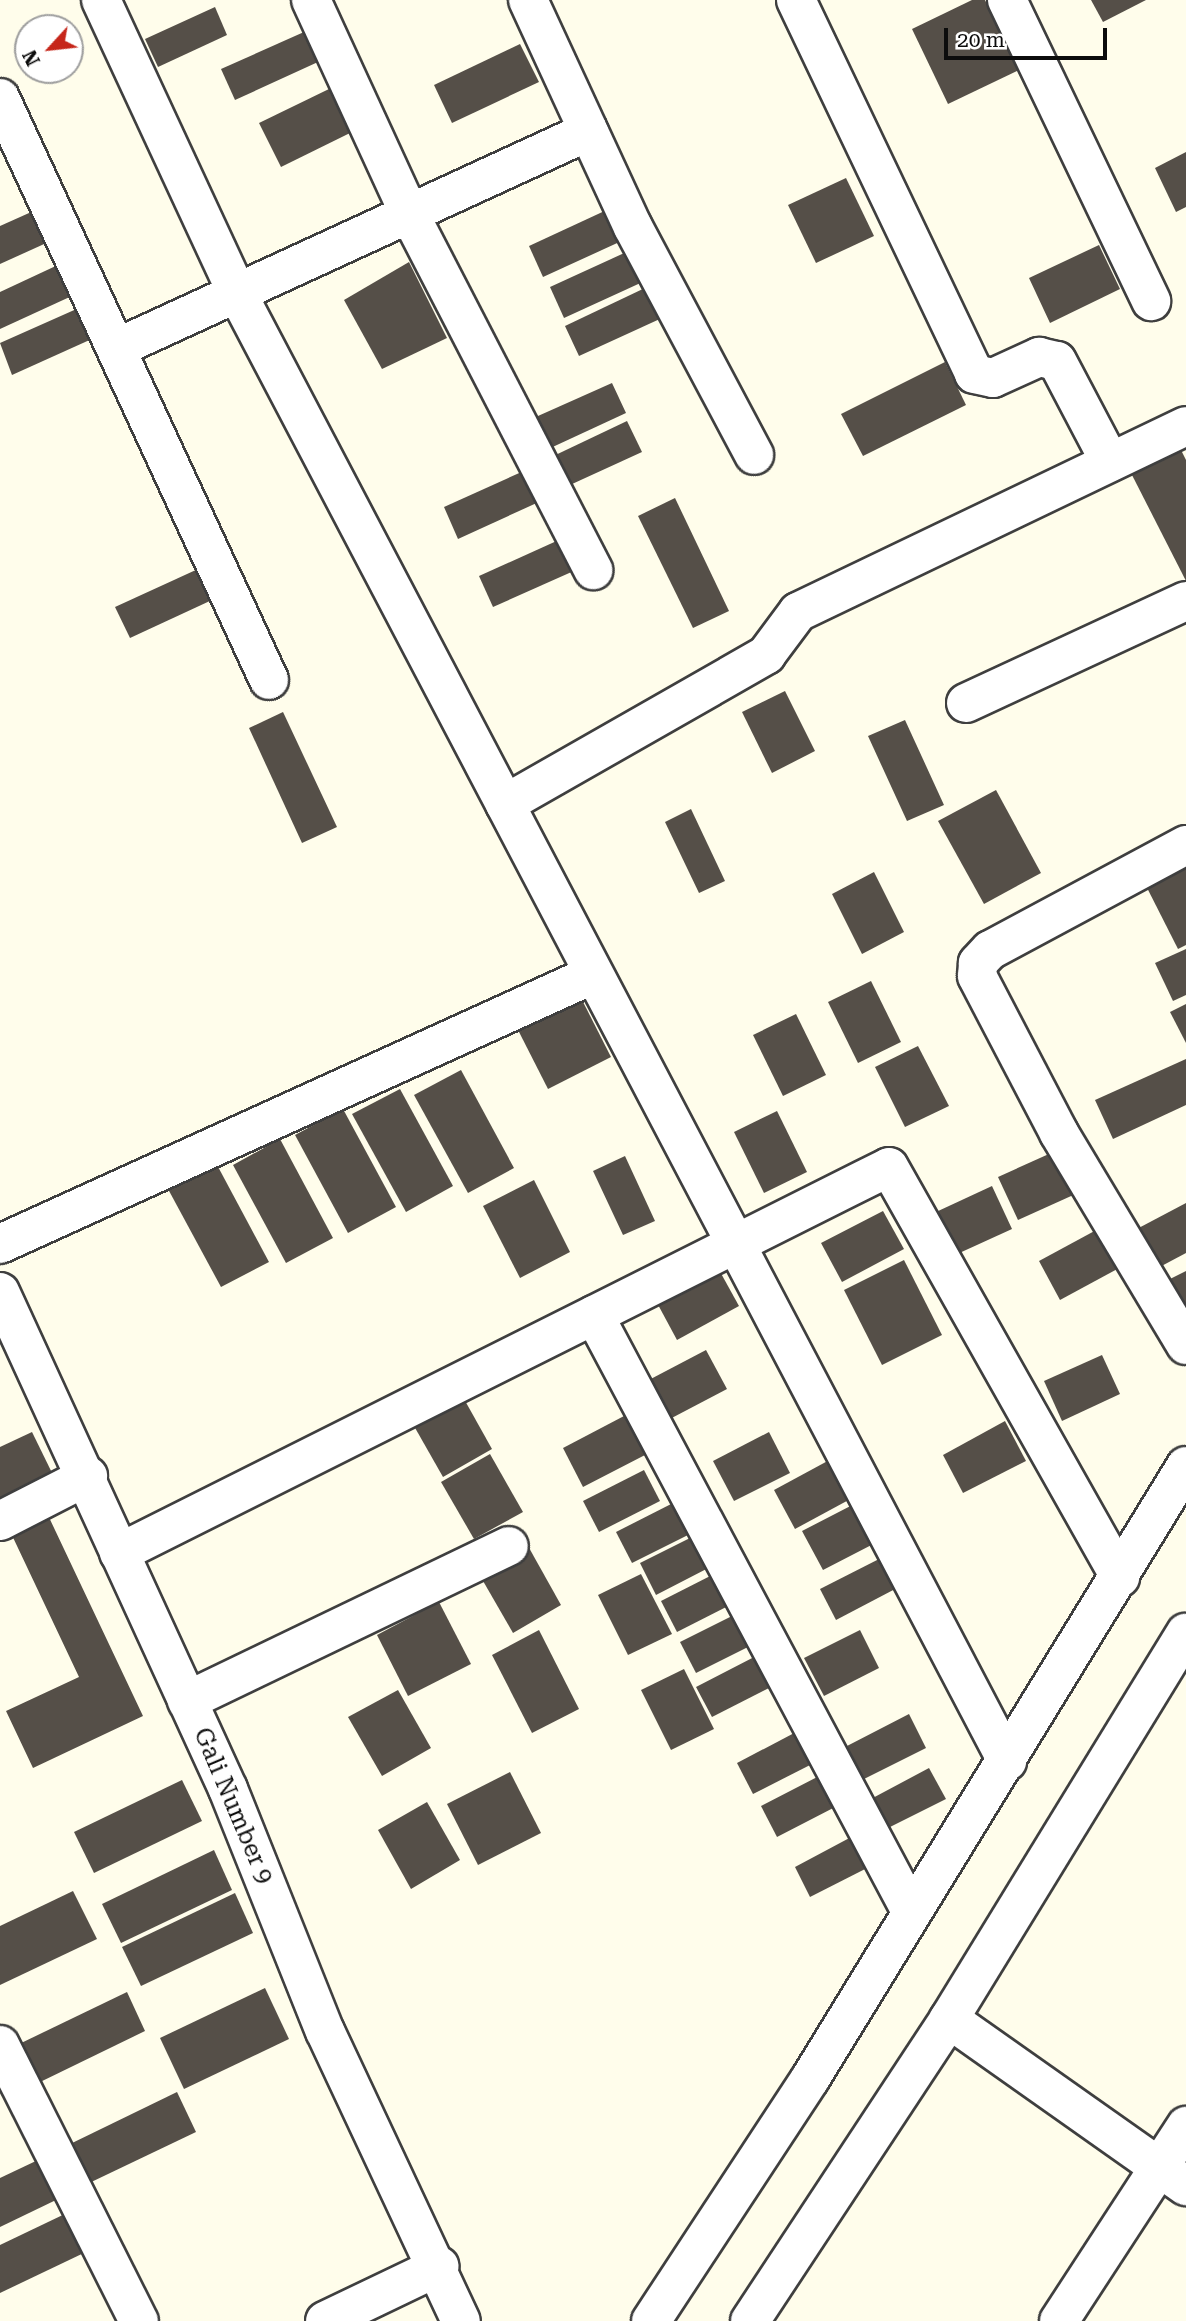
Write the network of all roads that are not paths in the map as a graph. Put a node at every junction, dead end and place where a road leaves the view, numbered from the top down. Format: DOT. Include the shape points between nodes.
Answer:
graph roads {
  1 [pos="101,0"];
  2 [pos="311,0"];
  3 [pos="528,0"];
  4 [pos="796,0"];
  5 [pos="1007,0"];
  6 [pos="0,98"];
  7 [pos="589,131"];
  8 [pos="409,213"];
  9 [pos="237,293"];
  10 [pos="1150,301"];
  11 [pos="117,348"];
  12 [pos="1186,426"];
  13 [pos="754,455"];
  14 [pos="1110,462"];
  15 [pos="593,570"];
  16 [pos="1186,601"];
  17 [pos="269,680"];
  18 [pos="966,703"];
  19 [pos="505,804"];
  20 [pos="1186,845"];
  21 [pos="594,974"];
  22 [pos="0,1244"];
  23 [pos="734,1245"];
  24 [pos="0,1292"];
  25 [pos="593,1315"];
  26 [pos="1186,1345"];
  27 [pos="1186,1466"];
  28 [pos="88,1476"];
  29 [pos="0,1521"];
  30 [pos="509,1546"];
  31 [pos="119,1553"];
  32 [pos="1120,1577"];
  33 [pos="1186,1633"];
  34 [pos="187,1701"];
  35 [pos="1007,1761"];
  36 [pos="912,1913"];
  37 [pos="949,2018"];
  38 [pos="0,2045"];
  39 [pos="1186,2126"];
  40 [pos="1173,2177"];
  41 [pos="439,2266"];
  42 [pos="139,2321"];
  43 [pos="325,2321"];
  44 [pos="461,2321"];
  45 [pos="651,2321"];
  46 [pos="750,2321"];
  47 [pos="1059,2321"];
  1 -- 9 [label="street"];
  2 -- 8 [label="street"];
  3 -- 7 [label="street"];
  4 -- 14 [label="street" via="974,373 993,378 1039,357 1057,361"];
  5 -- 10 [label="street"];
  6 -- 11 [label="street"];
  7 -- 8 [label="street"];
  7 -- 13 [label="street"];
  8 -- 9 [label="street"];
  8 -- 15 [label="street"];
  9 -- 11 [label="street"];
  9 -- 19 [label="street"];
  11 -- 17 [label="street"];
  12 -- 14 [label="street"];
  14 -- 19 [label="street" via="798,612 765,654"];
  16 -- 18 [label="street"];
  19 -- 21 [label="street"];
  20 -- 26 [label="street" via="990,950 978,962 977,976 1059,1133"];
  21 -- 22 [label="street"];
  21 -- 23 [label="street"];
  23 -- 25 [label="street"];
  23 -- 32 [label="street" via="889,1167"];
  23 -- 35 [label="street"];
  24 -- 28 [label="street, Gali Number 9"];
  25 -- 31 [label="street"];
  25 -- 36 [label="street"];
  27 -- 32 [label="street"];
  28 -- 29 [label="street"];
  28 -- 31 [label="street, Gali Number 9"];
  30 -- 34 [label="street"];
  31 -- 34 [label="street, Gali Number 9"];
  32 -- 35 [label="street"];
  33 -- 37 [label="street"];
  34 -- 41 [label="street, Gali Number 9" via="325,2031"];
  35 -- 36 [label="street"];
  36 -- 45 [label="street"];
  37 -- 40 [label="street"];
  37 -- 46 [label="street"];
  38 -- 42 [label="street"];
  39 -- 40 [label="street"];
  40 -- 47 [label="street"];
  41 -- 43 [label="street"];
  41 -- 44 [label="street, Gali Number 9"];
}
